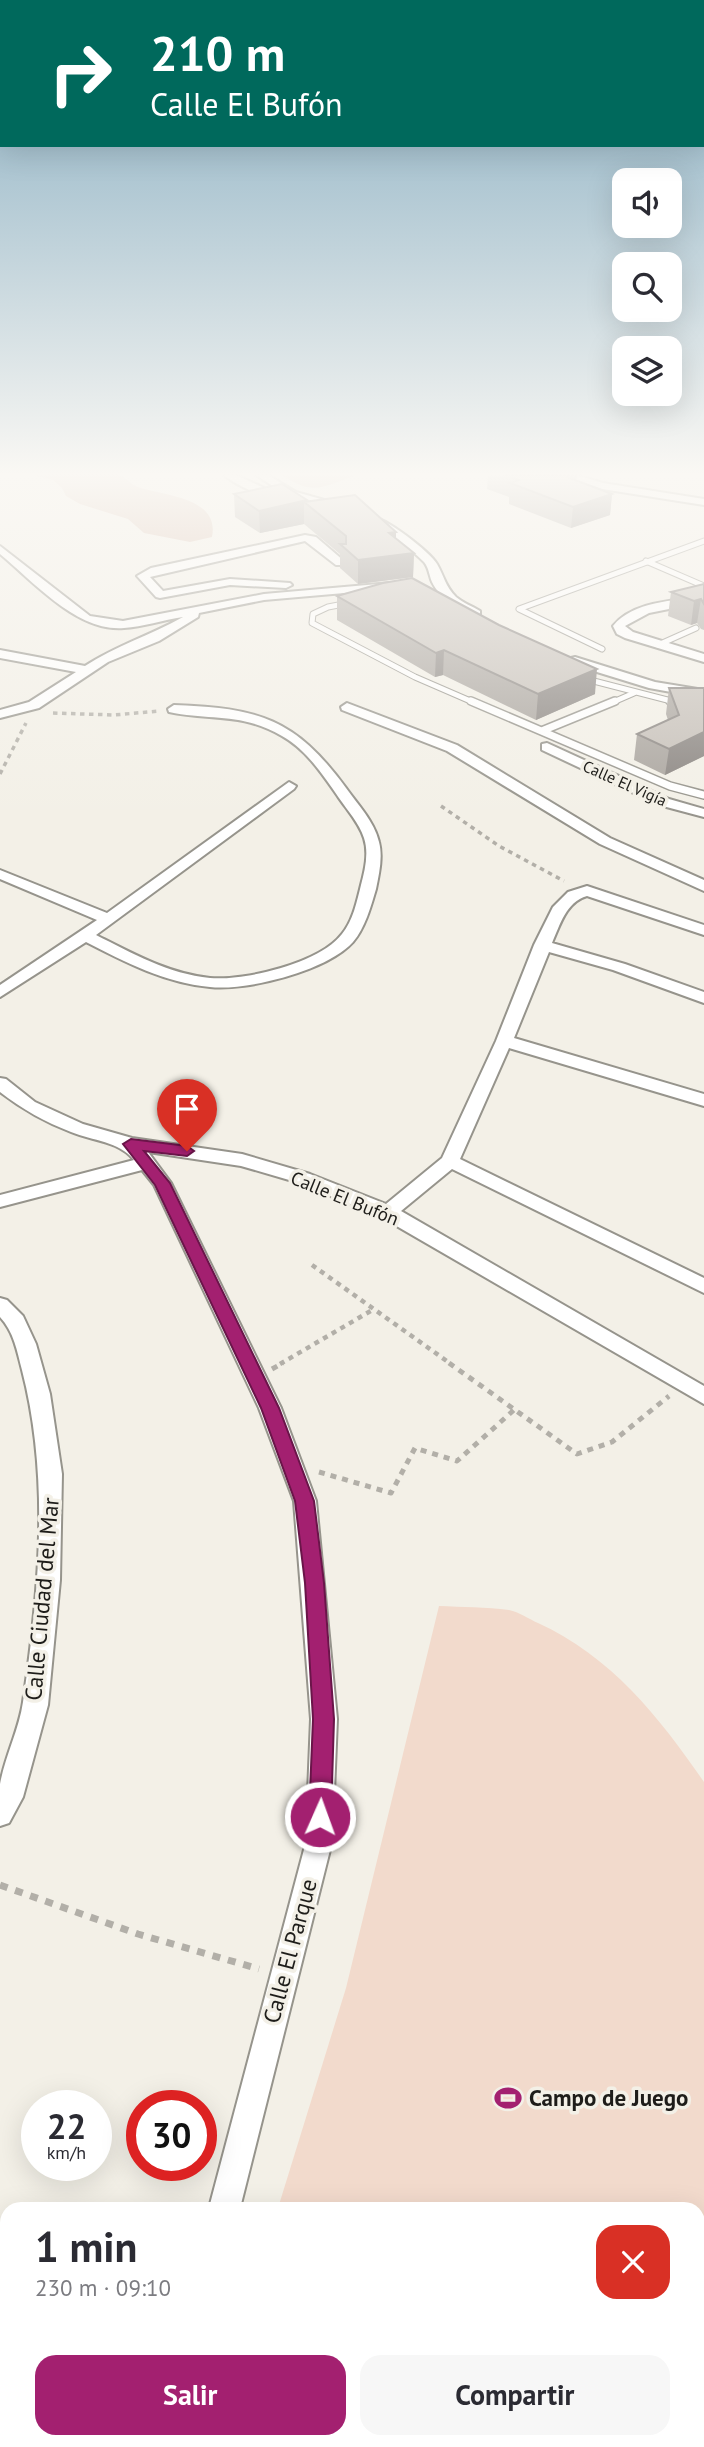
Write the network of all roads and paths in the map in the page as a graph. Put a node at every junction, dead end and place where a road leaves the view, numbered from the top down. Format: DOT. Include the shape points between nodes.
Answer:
graph roads {
  1 [pos="49,589"];
  2 [pos="155,589"];
  3 [pos="191,589"];
  4 [pos="313,589"];
  5 [pos="349,589"];
  6 [pos="444,589"];
  7 [pos="571,589"];
  8 [pos="328,591"];
  9 [pos="704,599"];
  10 [pos="361,601"];
  11 [pos="220,603"];
  12 [pos="485,618"];
  13 [pos="696,628"];
  14 [pos="658,645"];
  15 [pos="602,649"];
  16 [pos="0,654"];
  17 [pos="558,655"];
  18 [pos="704,658"];
  19 [pos="86,670"];
  20 [pos="574,674"];
  21 [pos="653,685"];
  22 [pos="634,693"];
  23 [pos="704,694"];
  24 [pos="34,705"];
  25 [pos="347,707"];
  26 [pos="704,708"];
  27 [pos="174,709"];
  28 [pos="0,714"];
  29 [pos="544,730"];
  30 [pos="547,747"];
  31 [pos="0,774"];
  32 [pos="289,786"];
  33 [pos="704,794"];
  34 [pos="441,807"];
  35 [pos="704,813"];
  36 [pos="0,874"];
  37 [pos="704,886"];
  38 [pos="579,891"];
  39 [pos="108,919"];
  40 [pos="704,930"];
  41 [pos="85,936"];
  42 [pos="542,945"];
  43 [pos="0,992"];
  44 [pos="704,998"];
  45 [pos="504,1041"];
  46 [pos="0,1083"];
  47 [pos="704,1100"];
  48 [pos="139,1153"];
  49 [pos="450,1161"];
  50 [pos="0,1201"];
  51 [pos="388,1212"];
  52 [pos="312,1265"];
  53 [pos="704,1286"];
  54 [pos="0,1305"];
  55 [pos="374,1309"];
  56 [pos="256,1378"];
  57 [pos="683,1384"];
  58 [pos="704,1396"];
  59 [pos="515,1409"];
  60 [pos="291,1464"];
  61 [pos="0,1814"];
  62 [pos="0,1885"];
  63 [pos="284,1976"];
  64 [pos="226,2202"];
  1 -- 11 [label="street" via="86,619 103,624 123,625"];
  2 -- 3 [label="street" via="160,594"];
  4 -- 8 [label="street"];
  5 -- 8 [label="street"];
  6 -- 12 [label="street" via="454,601"];
  7 -- 15 [label="lane" via="519,609"];
  8 -- 11 [label="street"];
  9 -- 14 [label="street" via="623,619 621,631"];
  10 -- 29 [label="lane" via="328,607 313,614 312,623 415,677"];
  11 -- 19 [label="street"];
  13 -- 14 [label="lane"];
  14 -- 18 [label="street"];
  16 -- 19 [label="street"];
  17 -- 21 [label="street"];
  19 -- 24 [label="street"];
  20 -- 22 [label="lane"];
  21 -- 22 [label="lane"];
  21 -- 23 [label="street"];
  22 -- 26 [label="lane"];
  22 -- 29 [label="lane"];
  24 -- 27 [label="path" via="50,713 72,715"];
  24 -- 28 [label="street"];
  24 -- 31 [label="path"];
  25 -- 37 [label="street" via="452,748 605,841"];
  27 -- 41 [label="street" via="218,710 251,718 287,733 312,752 361,821 373,846 371,885 363,906 348,937 320,957 232,984 156,970"];
  29 -- 33 [label="lane" via="670,786"];
  30 -- 35 [label="street, Calle El Vigía" via="664,802"];
  32 -- 39 [label="street"];
  34 -- 38 [label="path"];
  36 -- 39 [label="street"];
  38 -- 40 [label="street"];
  38 -- 42 [label="street" via="561,907"];
  39 -- 41 [label="street"];
  41 -- 43 [label="street"];
  42 -- 44 [label="street"];
  42 -- 45 [label="street"];
  45 -- 47 [label="street"];
  45 -- 49 [label="street"];
  46 -- 48 [label="street, Calle El Bufón" via="29,1106"];
  48 -- 50 [label="street" via="103,1176"];
  48 -- 51 [label="street, Calle El Bufón" via="242,1160 303,1178"];
  48 -- 56 [label="street, Calle El Parque" via="162,1183"];
  49 -- 51 [label="street"];
  49 -- 53 [label="street"];
  51 -- 57 [label="street, Calle El Bufón"];
  52 -- 55 [label="path"];
  54 -- 61 [label="street, Calle Ciudad del Mar" via="16,1321 26,1344 51,1474 48,1580 35,1704 10,1797"];
  55 -- 56 [label="path"];
  55 -- 59 [label="path"];
  56 -- 60 [label="street, Calle El Parque"];
  57 -- 58 [label="street, Calle El Bufón"];
  57 -- 59 [label="path" via="612,1442 577,1454"];
  59 -- 60 [label="path" via="457,1461 415,1448 391,1493"];
  60 -- 63 [label="street, Calle El Parque" via="305,1501 324,1719 319,1842"];
  62 -- 63 [label="path" via="138,1934"];
  63 -- 64 [label="street, Calle El Parque"];
}
